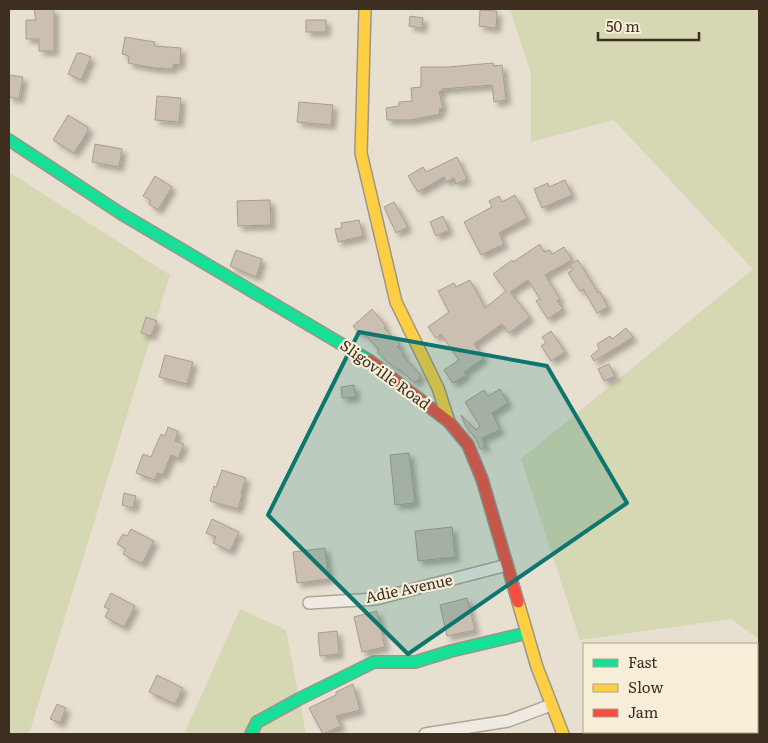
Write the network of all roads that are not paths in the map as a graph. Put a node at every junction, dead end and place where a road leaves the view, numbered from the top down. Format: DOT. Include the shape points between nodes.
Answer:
graph roads {
  1 [pos="365,9"];
  2 [pos="9,140"];
  3 [pos="449,422"];
  4 [pos="507,566"];
  5 [pos="309,603"];
  6 [pos="527,633"];
  7 [pos="551,705"];
  8 [pos="251,734"];
  9 [pos="424,734"];
  10 [pos="563,734"];
  1 -- 3 [label="street" via="361,153 396,302 438,388"];
  2 -- 3 [label="street, Sligoville Road" via="120,213 366,358"];
  3 -- 4 [label="street, Sligoville Road" via="468,445 482,479"];
  4 -- 5 [label="street, Adie Avenue" via="376,599"];
  4 -- 6 [label="street, Sligoville Road"];
  6 -- 7 [label="street, Sligoville Road"];
  6 -- 8 [label="street" via="415,662 374,662 257,722"];
  7 -- 9 [label="street" via="508,721"];
  7 -- 10 [label="street, Sligoville Road"];
}
